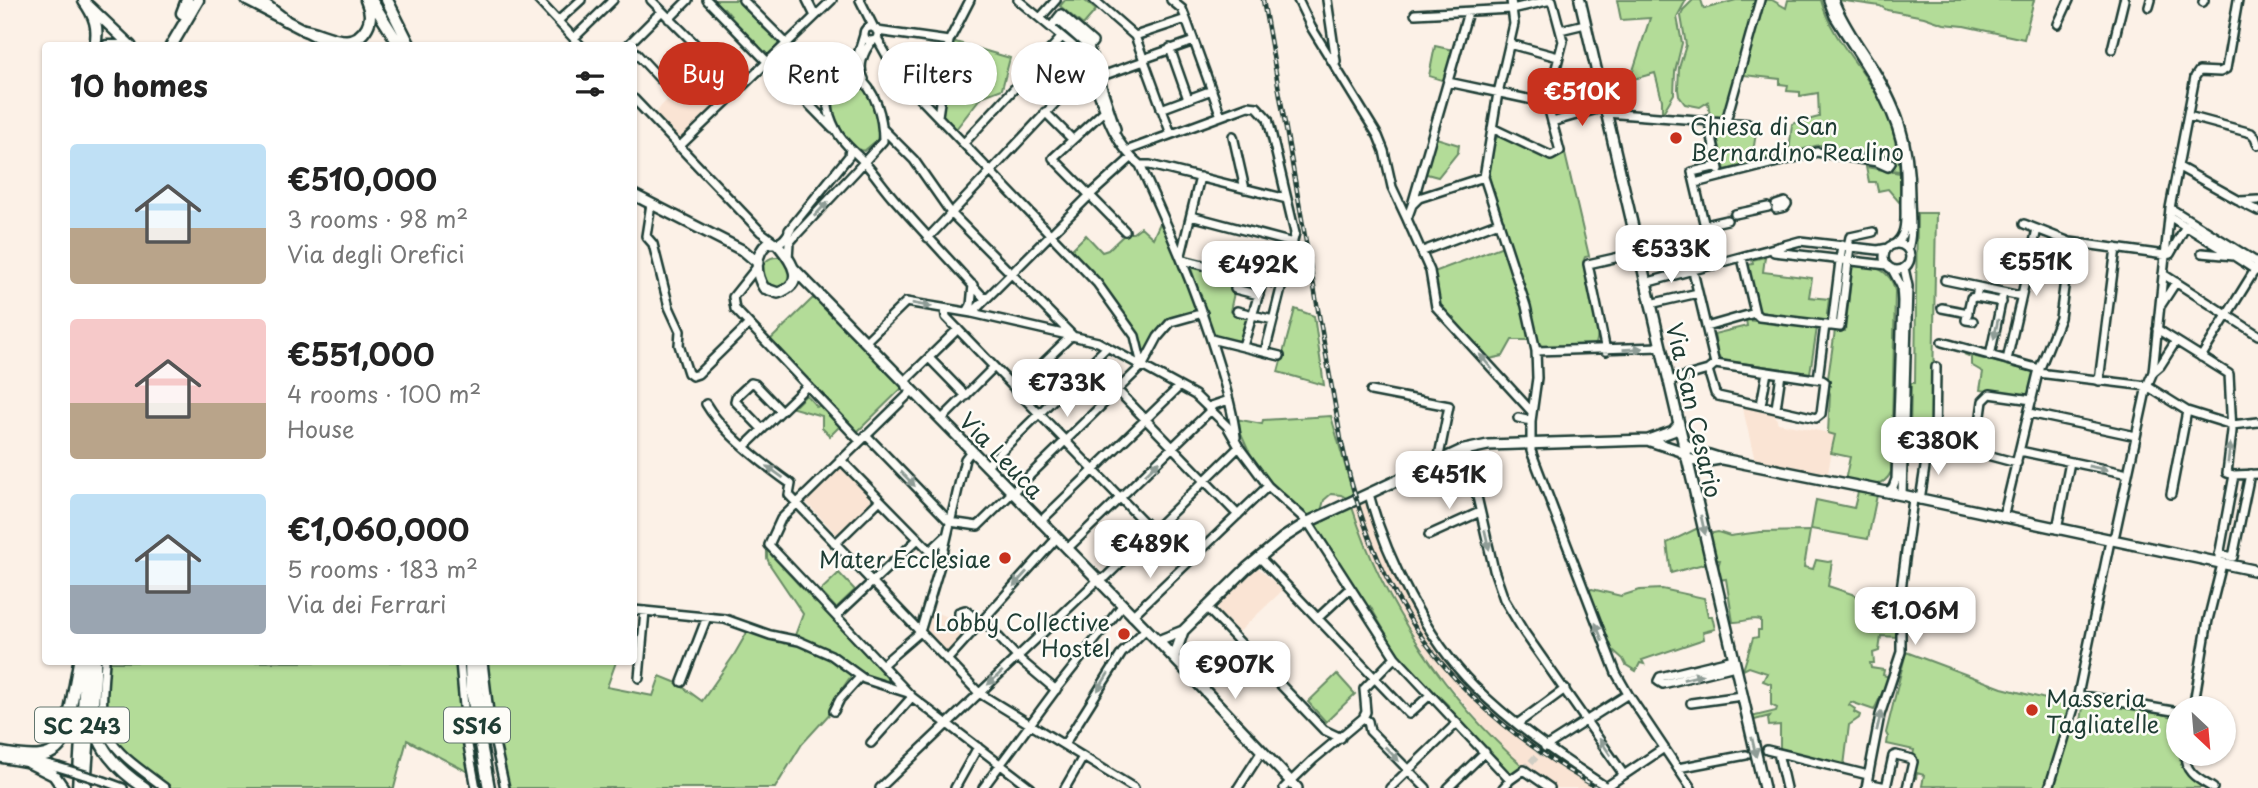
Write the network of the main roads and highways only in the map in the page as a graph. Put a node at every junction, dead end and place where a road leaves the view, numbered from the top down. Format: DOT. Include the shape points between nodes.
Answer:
graph roads {
  1 [pos="188,0"];
  2 [pos="198,0"];
  3 [pos="246,0"];
  4 [pos="259,0"];
  5 [pos="368,0"];
  6 [pos="377,0"];
  7 [pos="387,0"];
  8 [pos="1580,0"];
  9 [pos="83,1"];
  10 [pos="285,20"];
  11 [pos="304,30"];
  12 [pos="96,42"];
  13 [pos="127,42"];
  14 [pos="166,42"];
  15 [pos="173,42"];
  16 [pos="327,42"];
  17 [pos="397,42"];
  18 [pos="405,42"];
  19 [pos="406,42"];
  20 [pos="637,197"];
  21 [pos="637,202"];
  22 [pos="648,203"];
  23 [pos="761,250"];
  24 [pos="744,251"];
  25 [pos="758,265"];
  26 [pos="794,269"];
  27 [pos="792,285"];
  28 [pos="819,293"];
  29 [pos="1679,424"];
  30 [pos="1663,436"];
  31 [pos="1648,440"];
  32 [pos="1683,442"];
  33 [pos="1668,446"];
  34 [pos="1696,451"];
  35 [pos="1687,459"];
  36 [pos="1722,459"];
  37 [pos="1860,488"];
  38 [pos="1911,498"];
  39 [pos="2258,571"];
  40 [pos="1183,631"];
  41 [pos="1158,641"];
  42 [pos="1174,658"];
  43 [pos="78,665"];
  44 [pos="86,665"];
  45 [pos="94,665"];
  46 [pos="94,665"];
  47 [pos="470,665"];
  48 [pos="477,665"];
  49 [pos="0,754"];
  50 [pos="30,763"];
  51 [pos="1290,786"];
  52 [pos="63,788"];
  53 [pos="78,788"];
  54 [pos="85,788"];
  55 [pos="145,788"];
  56 [pos="489,788"];
  57 [pos="495,788"];
  58 [pos="1764,788"];
  1 -- 14 [label="highway"];
  2 -- 15 [label="highway"];
  3 -- 10 [label="main road"];
  4 -- 10 [label="highway"];
  5 -- 11 [label="highway" via="370,21 359,36 340,41"];
  5 -- 17 [label="highway"];
  6 -- 18 [label="highway"];
  7 -- 19 [label="highway"];
  8 -- 29 [label="main road, Via San Cesario"];
  9 -- 12 [label="highway" via="95,21"];
  9 -- 13 [label="main road"];
  10 -- 11 [label="main road"];
  11 -- 16 [label="main road"];
  20 -- 22 [label="main road"];
  21 -- 22 [label="main road"];
  22 -- 24 [label="main road"];
  23 -- 24 [label="main road"];
  23 -- 25 [label="main road"];
  23 -- 26 [label="main road" via="772,240"];
  24 -- 25 [label="main road"];
  25 -- 27 [label="main road" via="757,277 772,292"];
  26 -- 27 [label="main road"];
  26 -- 28 [label="main road, Via Leuca"];
  27 -- 28 [label="main road, Via Leuca" via="803,283"];
  28 -- 41 [label="main road, Via Leuca"];
  29 -- 30 [label="main road"];
  29 -- 32 [label="main road, Via San Cesario"];
  30 -- 31 [label="main road"];
  30 -- 32 [label="main road"];
  31 -- 33 [label="main road"];
  31 -- 40 [label="main road" via="1466,449 1308,522 1259,556"];
  32 -- 33 [label="main road"];
  32 -- 34 [label="main road"];
  32 -- 35 [label="main road, Via San Cesario"];
  33 -- 35 [label="main road"];
  34 -- 35 [label="main road"];
  34 -- 36 [label="main road"];
  35 -- 36 [label="main road"];
  35 -- 58 [label="main road, Via San Cesario, one-way"];
  36 -- 37 [label="main road"];
  37 -- 38 [label="main road"];
  37 -- 38 [label="main road"];
  38 -- 39 [label="main road"];
  40 -- 41 [label="main road"];
  40 -- 42 [label="main road"];
  41 -- 42 [label="main road, Via Leuca"];
  42 -- 51 [label="main road, Via Leuca"];
  43 -- 49 [label="highway" via="62,745 40,757"];
  44 -- 53 [label="highway, SC 243"];
  45 -- 54 [label="highway"];
  46 -- 55 [label="highway" via="93,712 99,738 118,766"];
  47 -- 56 [label="highway, SS16"];
  48 -- 57 [label="highway, SS16"];
  50 -- 52 [label="highway" via="54,775"];
}
